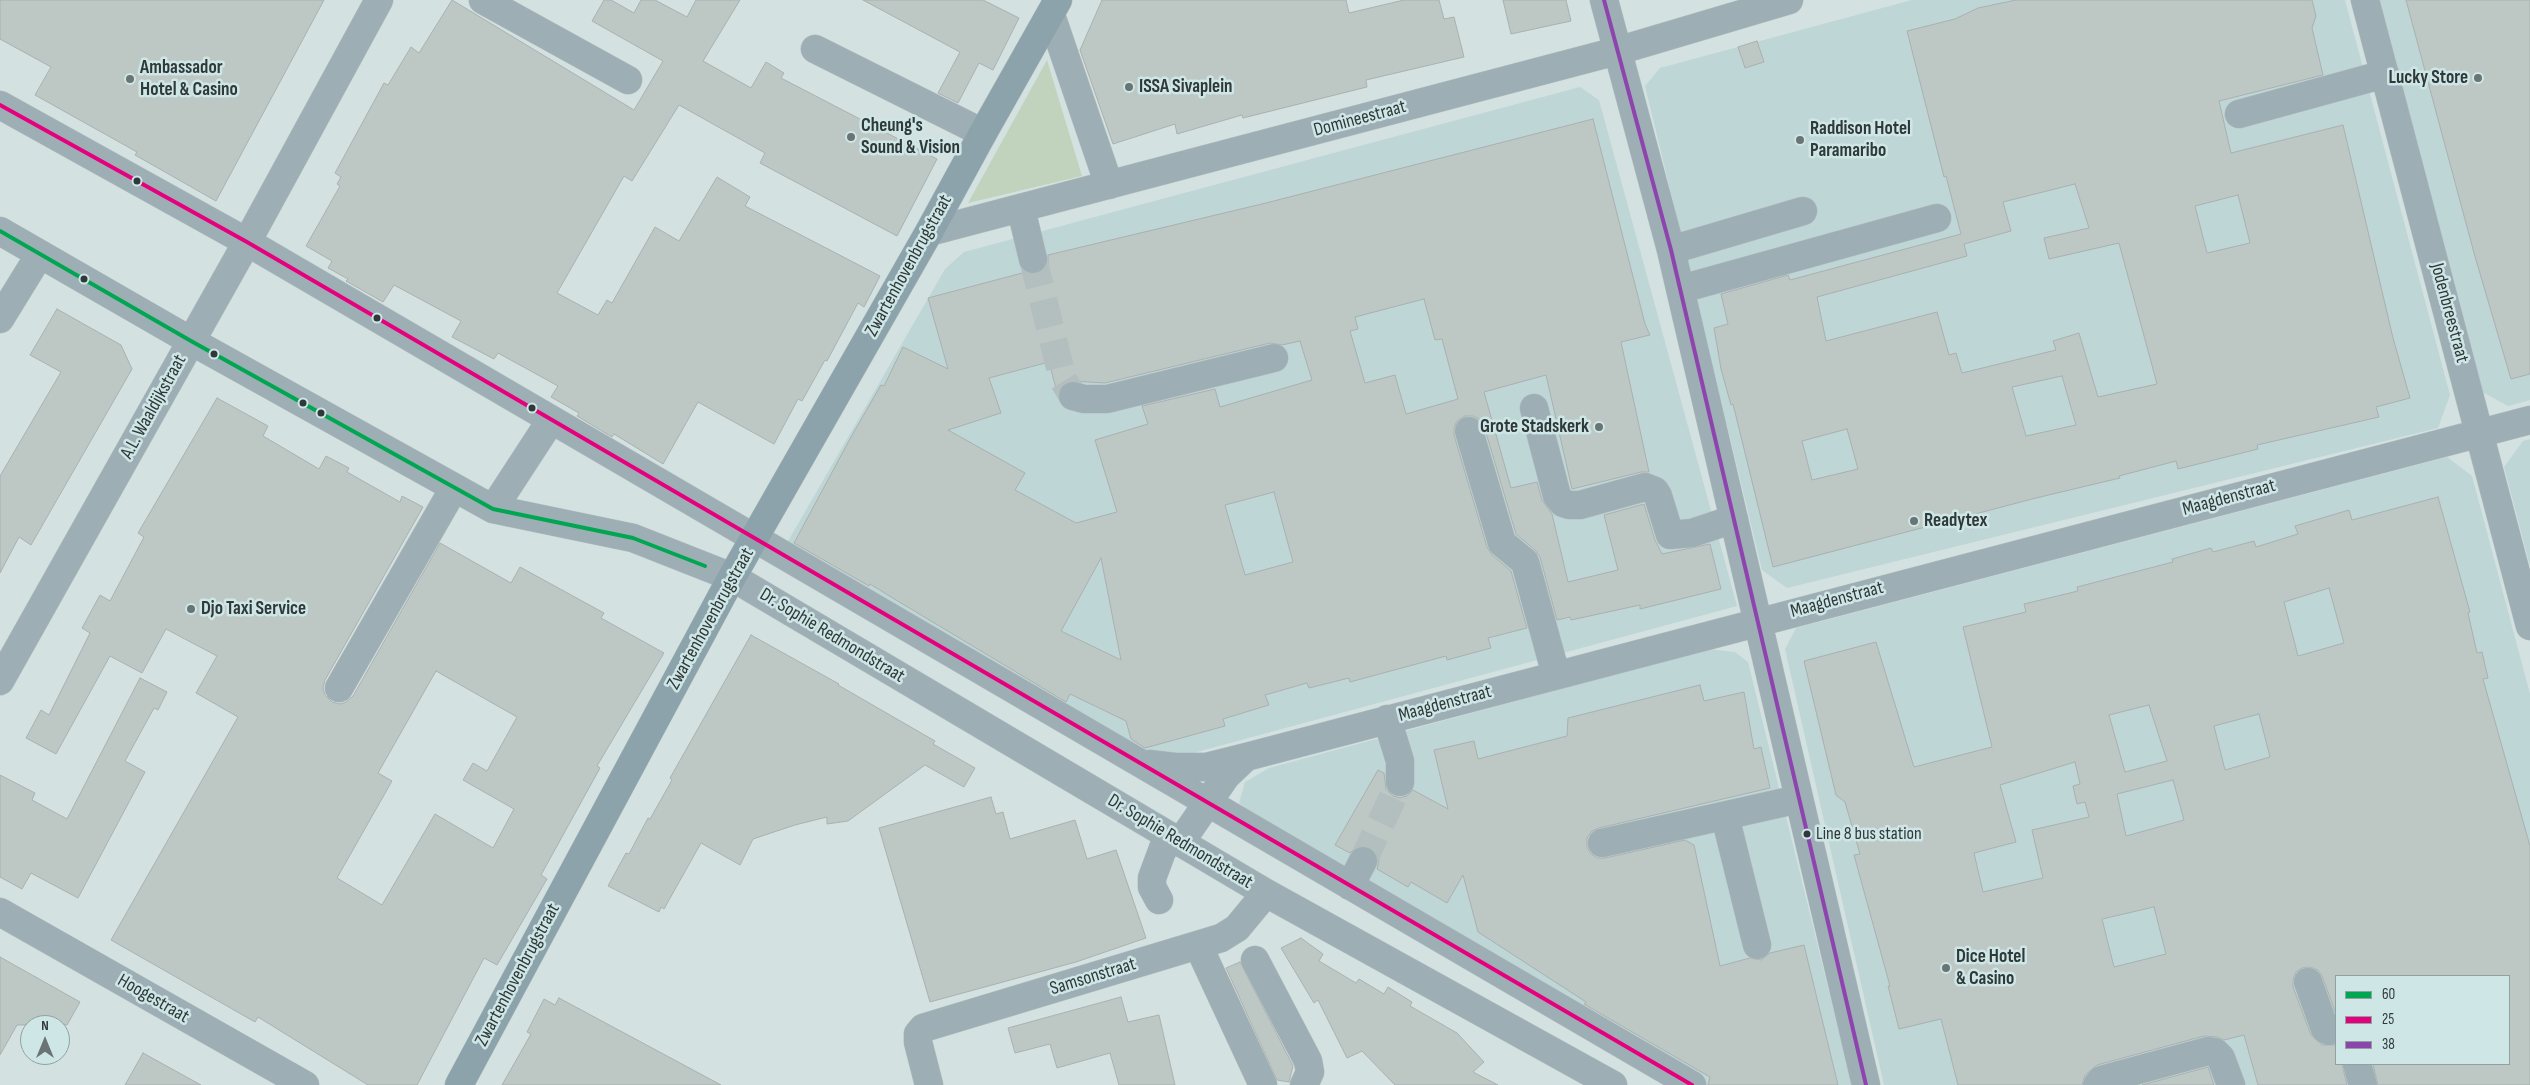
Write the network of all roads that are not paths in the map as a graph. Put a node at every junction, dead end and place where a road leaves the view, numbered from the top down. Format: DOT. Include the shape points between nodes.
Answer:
graph roads {
  1 [pos="379,0"];
  2 [pos="483,0"];
  3 [pos="1604,0"];
  4 [pos="1789,0"];
  5 [pos="2366,0"];
  6 [pos="1053,9"];
  7 [pos="815,49"];
  8 [pos="1617,52"];
  9 [pos="2385,74"];
  10 [pos="628,80"];
  11 [pos="0,105"];
  12 [pos="2239,114"];
  13 [pos="982,133"];
  14 [pos="1109,185"];
  15 [pos="1021,209"];
  16 [pos="1803,211"];
  17 [pos="1937,218"];
  18 [pos="0,231"];
  19 [pos="929,232"];
  20 [pos="247,242"];
  21 [pos="1671,250"];
  22 [pos="40,254"];
  23 [pos="1033,259"];
  24 [pos="1680,289"];
  25 [pos="0,319"];
  26 [pos="191,341"];
  27 [pos="1274,358"];
  28 [pos="1073,396"];
  29 [pos="1534,408"];
  30 [pos="550,420"];
  31 [pos="2530,420"];
  32 [pos="1469,431"];
  33 [pos="2480,433"];
  34 [pos="454,488"];
  35 [pos="494,509"];
  36 [pos="1734,519"];
  37 [pos="755,539"];
  38 [pos="732,577"];
  39 [pos="1758,621"];
  40 [pos="2530,626"];
  41 [pos="1556,674"];
  42 [pos="0,681"];
  43 [pos="339,688"];
  44 [pos="1387,719"];
  45 [pos="1246,757"];
  46 [pos="1142,763"];
  47 [pos="1400,782"];
  48 [pos="1799,799"];
  49 [pos="1207,803"];
  50 [pos="1724,816"];
  51 [pos="1174,839"];
  52 [pos="1602,843"];
  53 [pos="1363,861"];
  54 [pos="1350,886"];
  55 [pos="1266,893"];
  56 [pos="1159,900"];
  57 [pos="0,912"];
  58 [pos="1198,945"];
  59 [pos="1757,945"];
  60 [pos="1255,960"];
  61 [pos="2308,982"];
  62 [pos="2335,1029"];
  63 [pos="2357,1065"];
  64 [pos="1607,1083"];
  65 [pos="305,1085"];
  66 [pos="459,1085"];
  67 [pos="929,1085"];
  68 [pos="1263,1085"];
  69 [pos="1304,1085"];
  70 [pos="1692,1085"];
  71 [pos="1866,1085"];
  72 [pos="2097,1085"];
  73 [pos="2230,1085"];
  74 [pos="2363,1085"];
  1 -- 20 [label="street, A.L. Waaldijkstraat"];
  2 -- 10 [label="street"];
  3 -- 8 [label="street"];
  4 -- 8 [label="street, Domineestraat"];
  5 -- 9 [label="street, Jodenbreestraat"];
  6 -- 13 [label="main road, Zwartenhovenbrugstraat"];
  6 -- 14 [label="street" via="1053,22"];
  7 -- 13 [label="street"];
  8 -- 14 [label="street, Domineestraat"];
  8 -- 21 [label="street"];
  9 -- 12 [label="street"];
  9 -- 33 [label="street, Jodenbreestraat"];
  11 -- 20 [label="street"];
  13 -- 19 [label="main road, Zwartenhovenbrugstraat"];
  14 -- 15 [label="street, Domineestraat"];
  15 -- 19 [label="street, Domineestraat"];
  15 -- 23 [label="street"];
  16 -- 21 [label="street"];
  17 -- 24 [label="street"];
  18 -- 22 [label="street, Dr. Sophie Redmondstraat"];
  19 -- 37 [label="main road, Zwartenhovenbrugstraat"];
  20 -- 26 [label="street, A.L. Waaldijkstraat"];
  20 -- 30 [label="street"];
  21 -- 24 [label="street"];
  22 -- 25 [label="street"];
  22 -- 26 [label="street, Dr. Sophie Redmondstraat"];
  24 -- 36 [label="street"];
  26 -- 34 [label="street, Dr. Sophie Redmondstraat"];
  26 -- 42 [label="street, A.L. Waaldijkstraat"];
  27 -- 28 [label="street" via="1107,399"];
  29 -- 36 [label="street" via="1557,496 1563,503 1580,504 1645,487 1658,496 1670,535 1692,533"];
  30 -- 35 [label="street"];
  30 -- 37 [label="street"];
  31 -- 33 [label="street, Maagdenstraat"];
  32 -- 41 [label="street" via="1502,543 1525,562"];
  33 -- 39 [label="street, Maagdenstraat"];
  33 -- 40 [label="street, Jodenbreestraat"];
  34 -- 35 [label="street, Dr. Sophie Redmondstraat"];
  34 -- 43 [label="street"];
  35 -- 38 [label="street, Dr. Sophie Redmondstraat" via="633,538"];
  36 -- 39 [label="street"];
  37 -- 38 [label="main road, Zwartenhovenbrugstraat"];
  37 -- 46 [label="street"];
  38 -- 51 [label="street, Dr. Sophie Redmondstraat"];
  38 -- 66 [label="main road, Zwartenhovenbrugstraat"];
  39 -- 41 [label="street, Maagdenstraat"];
  39 -- 48 [label="street"];
  41 -- 44 [label="street, Maagdenstraat"];
  44 -- 45 [label="street, Maagdenstraat"];
  44 -- 47 [label="street" via="1400,761"];
  45 -- 46 [label="street, Maagdenstraat" via="1206,767"];
  45 -- 49 [label="street" via="1226,776"];
  46 -- 49 [label="street"];
  48 -- 50 [label="street"];
  48 -- 71 [label="street"];
  49 -- 51 [label="street"];
  49 -- 54 [label="street"];
  50 -- 52 [label="street"];
  50 -- 59 [label="street"];
  51 -- 55 [label="street, Dr. Sophie Redmondstraat"];
  51 -- 56 [label="street" via="1152,878 1152,887"];
  53 -- 54 [label="street"];
  54 -- 70 [label="street"];
  55 -- 58 [label="street, Samsonstraat" via="1237,928 1221,938"];
  55 -- 64 [label="street, Dr. Sophie Redmondstraat"];
  57 -- 65 [label="street, Hoogestraat"];
  58 -- 67 [label="street, Samsonstraat" via="923,1028 918,1034 919,1047"];
  58 -- 68 [label="street"];
  60 -- 69 [label="street" via="1308,1061 1310,1072"];
  61 -- 62 [label="street" via="2326,1029"];
  63 -- 74 [label="street"];
  72 -- 73 [label="street" via="2101,1080 2208,1051 2221,1058"];
}
